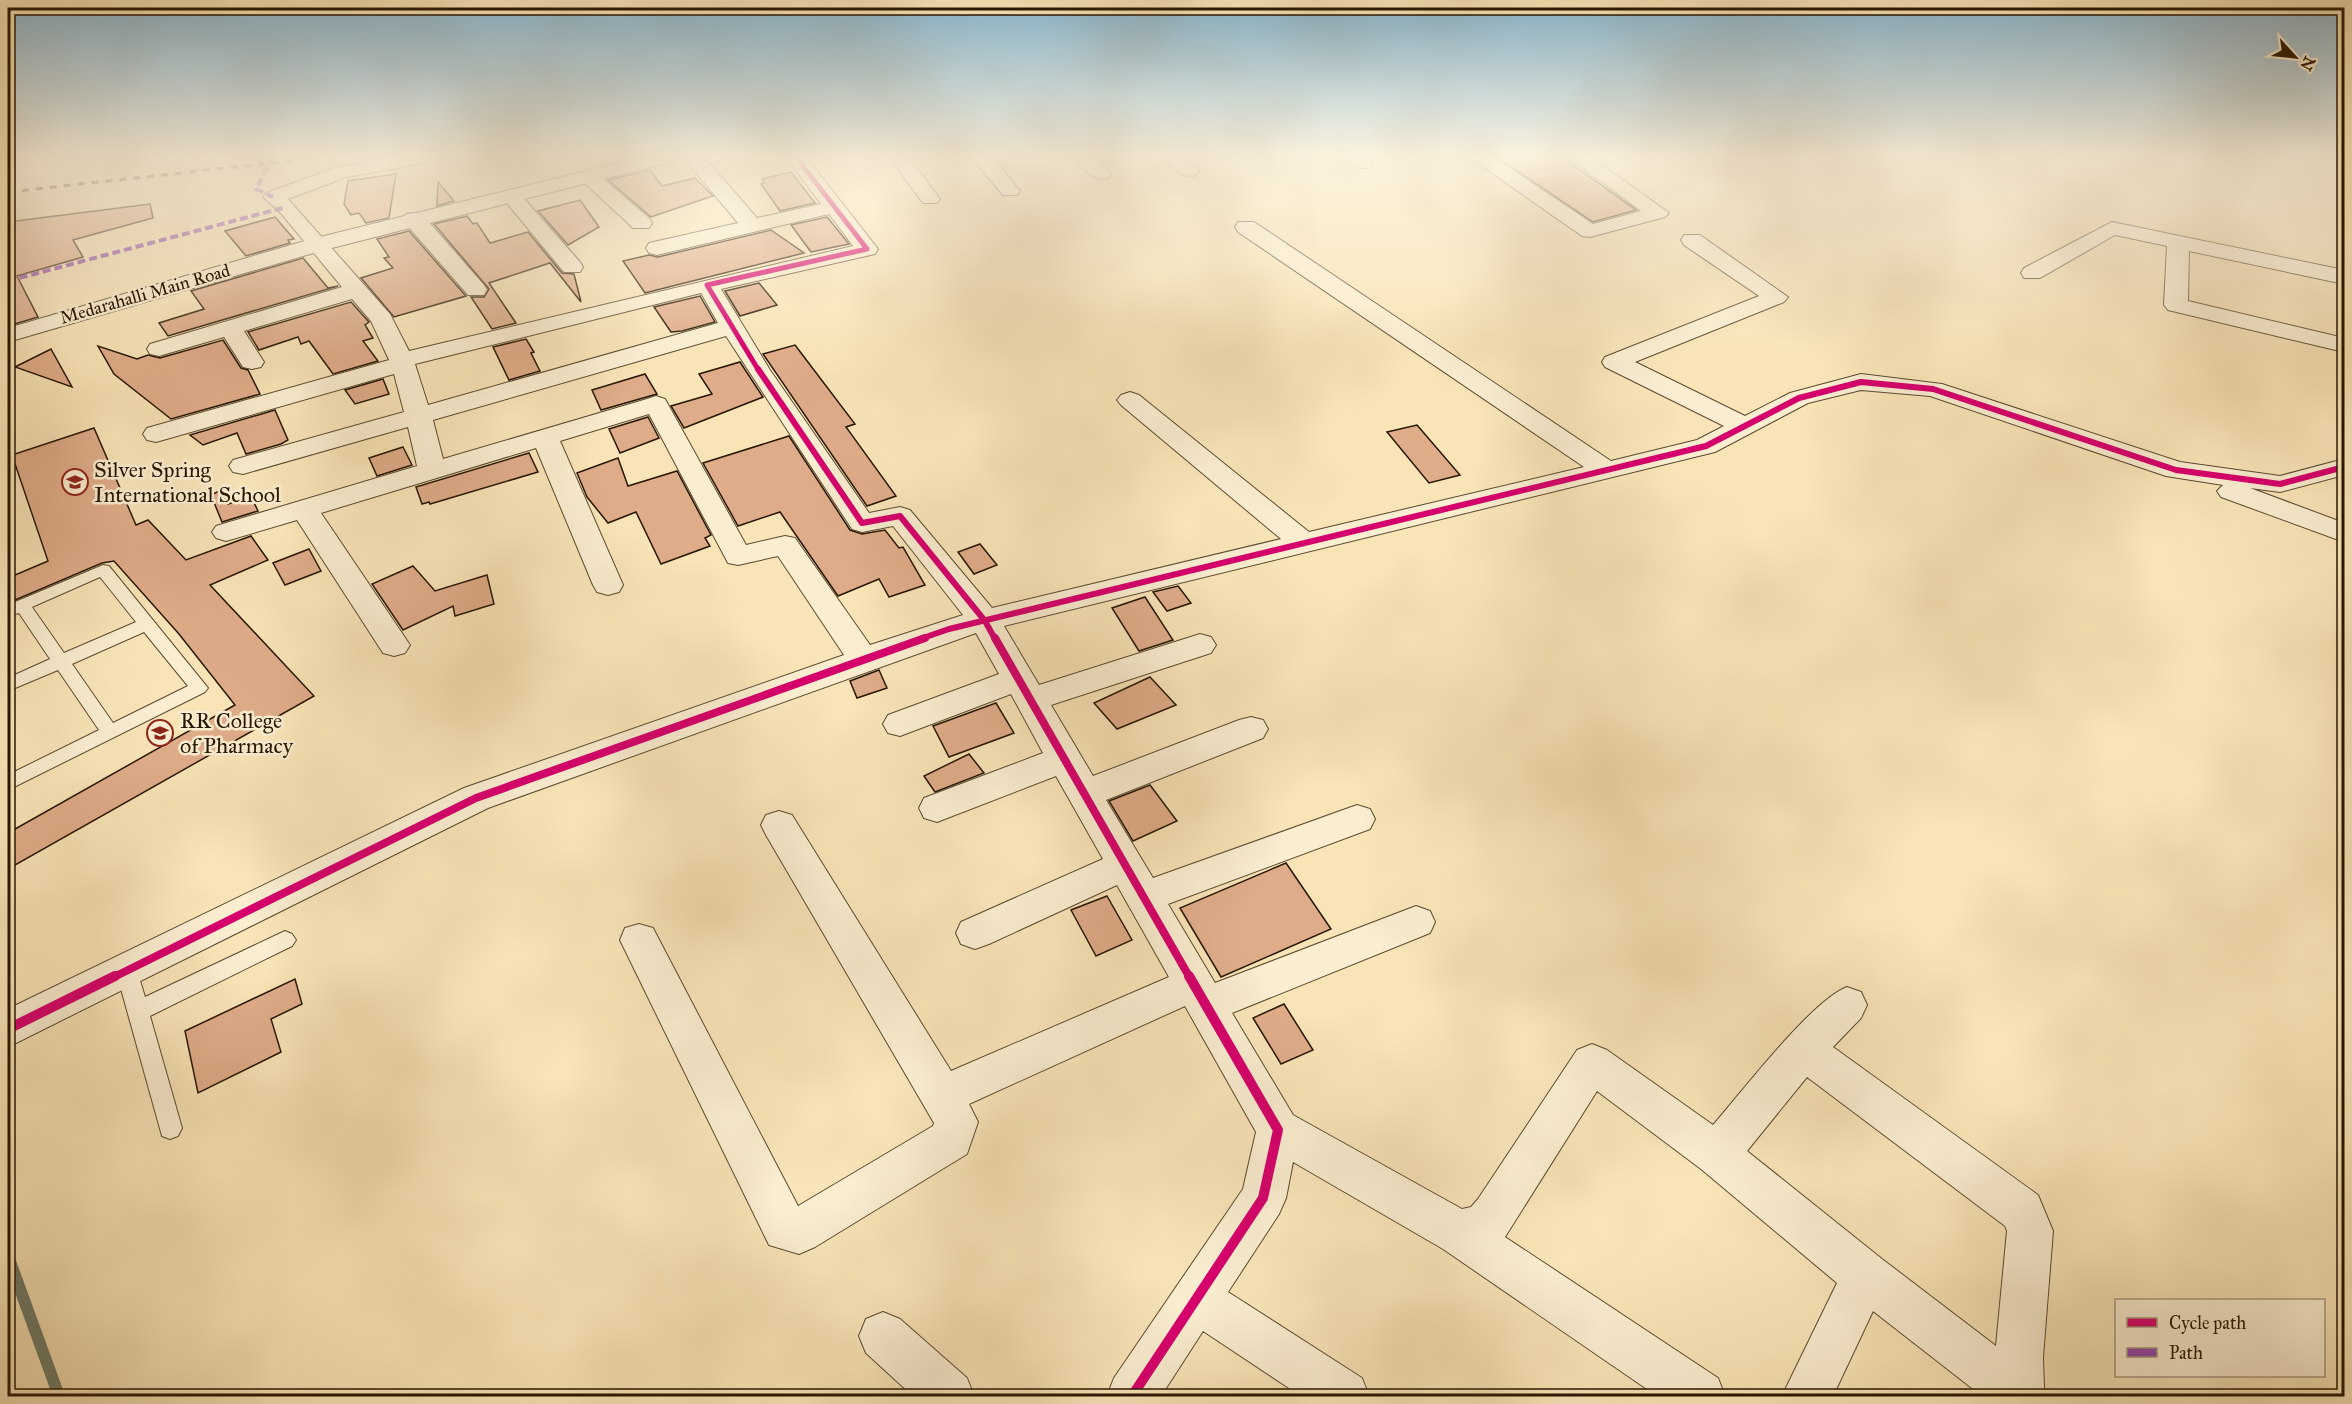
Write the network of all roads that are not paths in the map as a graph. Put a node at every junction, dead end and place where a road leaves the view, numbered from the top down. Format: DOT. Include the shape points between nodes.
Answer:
graph roads {
  1 [pos="298,223"];
  2 [pos="401,223"];
  3 [pos="417,223"];
  4 [pos="534,223"];
  5 [pos="749,223"];
  6 [pos="767,223"];
  7 [pos="846,223"];
  8 [pos="1577,223"];
  9 [pos="1622,223"];
  10 [pos="752,226"];
  11 [pos="1246,226"];
  12 [pos="1692,240"];
  13 [pos="2178,240"];
  14 [pos="316,245"];
  15 [pos="657,248"];
  16 [pos="572,267"];
  17 [pos="2032,273"];
  18 [pos="2344,277"];
  19 [pos="707,285"];
  20 [pos="357,290"];
  21 [pos="476,290"];
  22 [pos="734,326"];
  23 [pos="230,328"];
  24 [pos="8,335"];
  25 [pos="2344,345"];
  26 [pos="159,349"];
  27 [pos="252,362"];
  28 [pos="401,362"];
  29 [pos="1130,400"];
  30 [pos="418,416"];
  31 [pos="1745,426"];
  32 [pos="156,434"];
  33 [pos="544,437"];
  34 [pos="243,466"];
  35 [pos="1607,470"];
  36 [pos="2176,470"];
  37 [pos="2341,470"];
  38 [pos="431,472"];
  39 [pos="304,509"];
  40 [pos="226,532"];
  41 [pos="2344,533"];
  42 [pos="1304,543"];
  43 [pos="608,585"];
  44 [pos="15,608"];
  45 [pos="985,621"];
  46 [pos="146,624"];
  47 [pos="394,645"];
  48 [pos="1200,645"];
  49 [pos="864,660"];
  50 [pos="61,662"];
  51 [pos="8,685"];
  52 [pos="1024,690"];
  53 [pos="900,724"];
  54 [pos="1251,729"];
  55 [pos="110,732"];
  56 [pos="1064,759"];
  57 [pos="8,783"];
  58 [pos="1084,794"];
  59 [pos="938,808"];
  60 [pos="1357,819"];
  61 [pos="779,825"];
  62 [pos="1135,881"];
  63 [pos="1416,922"];
  64 [pos="975,933"];
  65 [pos="285,940"];
  66 [pos="639,940"];
  67 [pos="127,970"];
  68 [pos="1200,994"];
  69 [pos="1847,1005"];
  70 [pos="138,1011"];
  71 [pos="8,1029"];
  72 [pos="1804,1050"];
  73 [pos="942,1095"];
  74 [pos="170,1128"];
  75 [pos="1278,1130"];
  76 [pos="1717,1154"];
  77 [pos="1459,1233"];
  78 [pos="1865,1276"];
  79 [pos="1196,1299"];
  80 [pos="883,1336"];
  81 [pos="2021,1395"];
  82 [pos="949,1396"];
  83 [pos="1132,1396"];
  84 [pos="1344,1396"];
  85 [pos="1700,1396"];
  86 [pos="1807,1396"];
  1 -- 14 [label="street"];
  2 -- 14 [label="street, Medarahalli Main Road"];
  3 -- 21 [label="street"];
  4 -- 16 [label="street"];
  5 -- 10 [label="street"];
  6 -- 10 [label="street"];
  7 -- 19 [label="street" via="867,249"];
  8 -- 9 [label="street" via="1590,231"];
  10 -- 15 [label="street"];
  11 -- 35 [label="street"];
  12 -- 31 [label="street" via="1776,297 1614,362"];
  13 -- 17 [label="street" via="2112,228"];
  13 -- 18 [label="street"];
  13 -- 25 [label="street" via="2176,305"];
  14 -- 20 [label="street"];
  14 -- 24 [label="street, Medarahalli Main Road"];
  19 -- 22 [label="street"];
  19 -- 28 [label="street"];
  20 -- 23 [label="street"];
  20 -- 28 [label="street" via="382,319"];
  22 -- 30 [label="street"];
  22 -- 45 [label="street" via="758,370 862,524 900,516"];
  23 -- 26 [label="street"];
  23 -- 27 [label="street"];
  28 -- 30 [label="street"];
  28 -- 32 [label="street"];
  29 -- 42 [label="street"];
  30 -- 34 [label="street"];
  30 -- 38 [label="street"];
  31 -- 35 [label="street" via="1706,446"];
  31 -- 36 [label="street" via="1799,398 1861,382 1933,388"];
  33 -- 38 [label="street"];
  33 -- 43 [label="street"];
  33 -- 49 [label="street" via="656,405 738,556 785,545"];
  35 -- 42 [label="street"];
  36 -- 37 [label="street" via="2280,484"];
  36 -- 41 [label="street"];
  38 -- 39 [label="street"];
  39 -- 40 [label="street"];
  39 -- 47 [label="street"];
  42 -- 45 [label="street"];
  44 -- 46 [label="lane" via="103,570"];
  44 -- 50 [label="lane"];
  45 -- 49 [label="street" via="949,629"];
  45 -- 52 [label="street"];
  46 -- 50 [label="lane"];
  46 -- 55 [label="lane" via="199,688"];
  48 -- 52 [label="street"];
  49 -- 67 [label="street" via="476,798"];
  50 -- 51 [label="lane"];
  50 -- 55 [label="lane"];
  52 -- 53 [label="street"];
  52 -- 56 [label="street"];
  54 -- 58 [label="street"];
  55 -- 57 [label="lane"];
  56 -- 58 [label="street"];
  56 -- 59 [label="street"];
  58 -- 62 [label="street"];
  60 -- 62 [label="street"];
  61 -- 73 [label="street"];
  62 -- 64 [label="street"];
  62 -- 68 [label="street"];
  63 -- 68 [label="street"];
  65 -- 70 [label="lane"];
  66 -- 73 [label="street" via="785,1229 799,1231 816,1223 952,1139 956,1122"];
  67 -- 70 [label="lane"];
  67 -- 71 [label="street"];
  68 -- 73 [label="street"];
  68 -- 75 [label="street"];
  69 -- 72 [label="street"];
  70 -- 74 [label="lane"];
  72 -- 76 [label="street"];
  72 -- 81 [label="street" via="2022,1211 2030,1231 2019,1357"];
  75 -- 77 [label="street"];
  75 -- 79 [label="street" via="1263,1198"];
  76 -- 77 [label="street" via="1592,1063 1494,1215 1484,1226"];
  76 -- 78 [label="street"];
  77 -- 85 [label="street"];
  78 -- 81 [label="street"];
  78 -- 86 [label="street"];
  79 -- 83 [label="street"];
  79 -- 84 [label="street"];
  80 -- 82 [label="street"];
}
